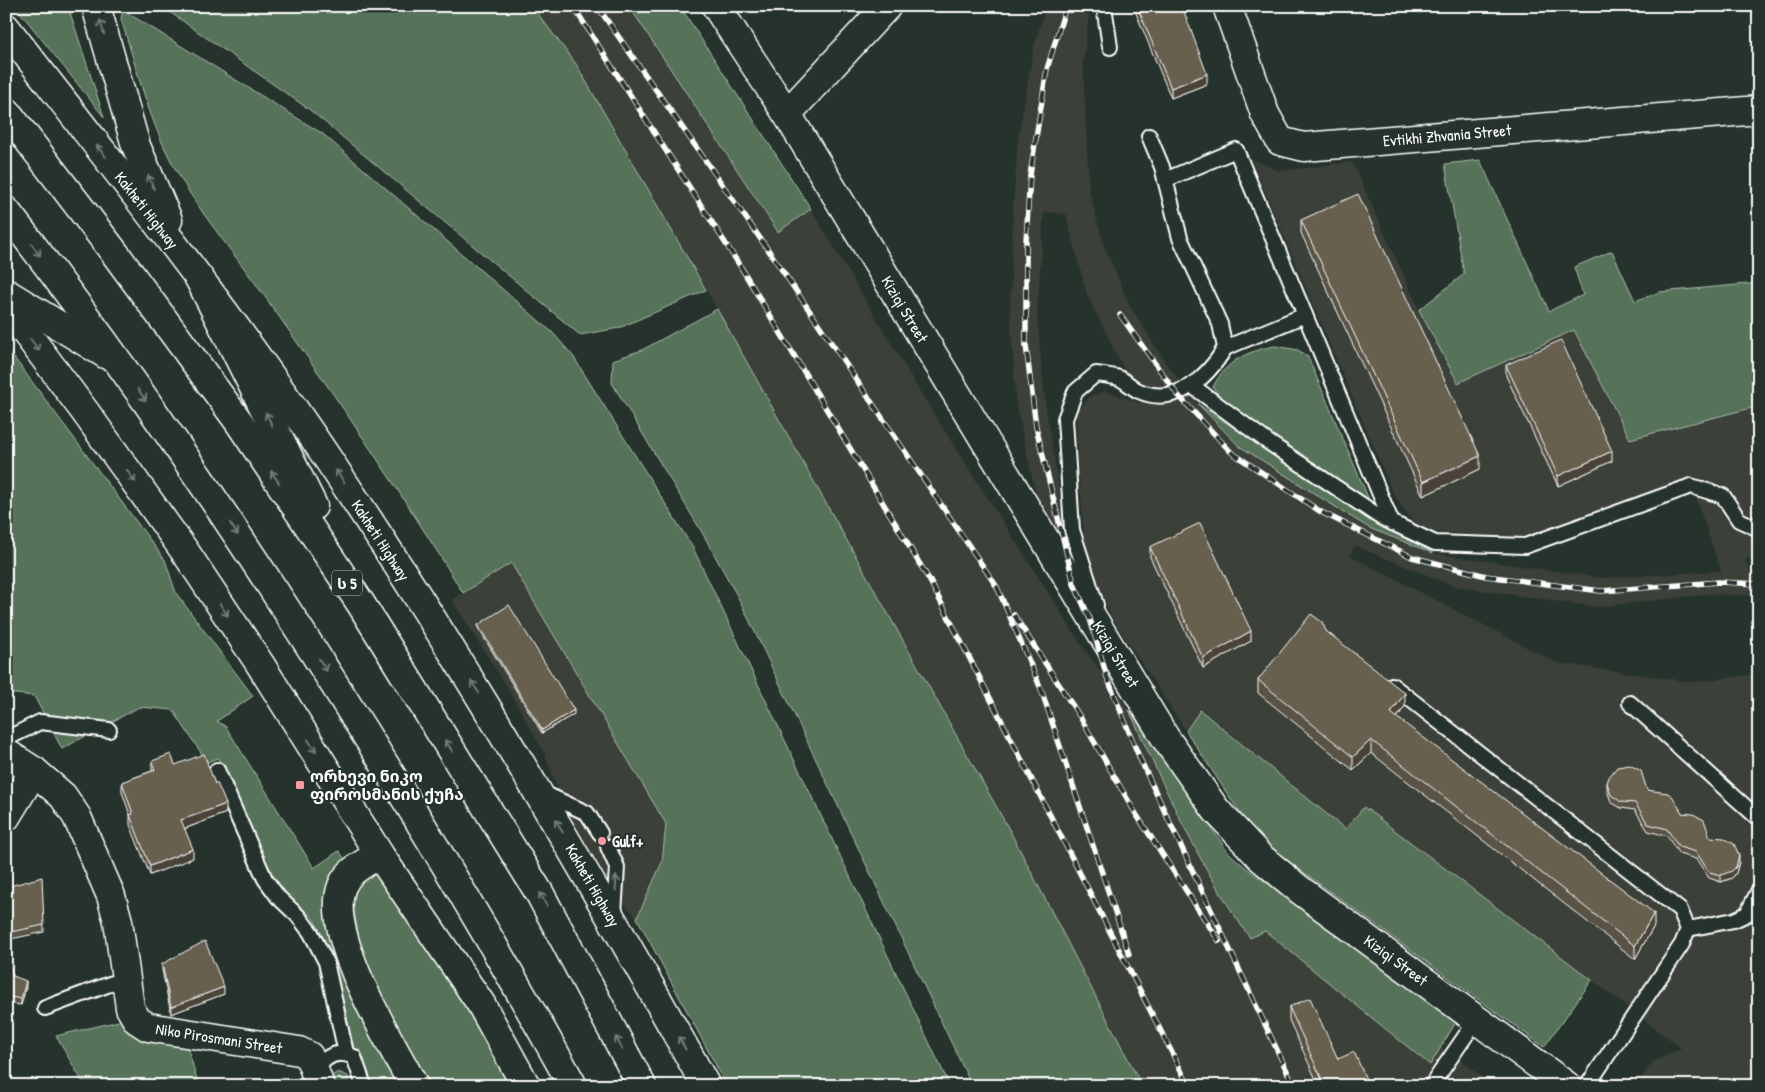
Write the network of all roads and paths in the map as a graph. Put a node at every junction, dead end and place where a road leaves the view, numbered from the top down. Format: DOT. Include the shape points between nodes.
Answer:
graph roads {
  1 [pos="96,6"];
  2 [pos="716,6"];
  3 [pos="886,6"];
  4 [pos="1104,6"];
  5 [pos="1227,6"];
  6 [pos="6,28"];
  7 [pos="1110,47"];
  8 [pos="1759,110"];
  9 [pos="6,111"];
  10 [pos="787,114"];
  11 [pos="1149,136"];
  12 [pos="1165,180"];
  13 [pos="6,211"];
  14 [pos="192,268"];
  15 [pos="6,293"];
  16 [pos="6,306"];
  17 [pos="1306,315"];
  18 [pos="1225,348"];
  19 [pos="120,363"];
  20 [pos="1191,385"];
  21 [pos="1392,523"];
  22 [pos="1759,529"];
  23 [pos="361,604"];
  24 [pos="1107,639"];
  25 [pos="1385,679"];
  26 [pos="1630,703"];
  27 [pos="109,730"];
  28 [pos="6,739"];
  29 [pos="6,753"];
  30 [pos="217,770"];
  31 [pos="34,771"];
  32 [pos="538,791"];
  33 [pos="6,817"];
  34 [pos="1759,819"];
  35 [pos="600,833"];
  36 [pos="608,847"];
  37 [pos="379,854"];
  38 [pos="1759,890"];
  39 [pos="614,920"];
  40 [pos="1688,930"];
  41 [pos="126,978"];
  42 [pos="45,1008"];
  43 [pos="1477,1019"];
  44 [pos="346,1053"];
  45 [pos="318,1077"];
  46 [pos="364,1086"];
  47 [pos="414,1086"];
  48 [pos="526,1086"];
  49 [pos="573,1086"];
  50 [pos="642,1086"];
  51 [pos="706,1086"];
  52 [pos="1432,1086"];
  53 [pos="1568,1086"];
  54 [pos="1587,1086"];
  14 -- 1 [label="main road, one-way" via="136,146"];
  2 -- 10 [label="main road, Kiziqi Street"];
  3 -- 10 [label="main road"];
  4 -- 7 [label="lane"];
  5 -- 8 [label="main road, Evtikhi Zhvania Street" via="1265,114 1280,141 1304,147"];
  14 -- 6 [label="main road, Kakheti Highway, one-way"];
  23 -- 9 [label="main road, ს 5, one-way" via="239,422"];
  10 -- 24 [label="main road, Kiziqi Street"];
  11 -- 12 [label="lane"];
  12 -- 17 [label="lane" via="1236,150"];
  12 -- 18 [label="lane" via="1180,238 1220,324"];
  13 -- 19 [label="main road, one-way"];
  23 -- 14 [label="main road, one-way"];
  32 -- 14 [label="main road, Kakheti Highway, one-way" via="333,465"];
  15 -- 19 [label="main road"];
  16 -- 37 [label="main road, one-way" via="191,561"];
  17 -- 18 [label="lane"];
  17 -- 21 [label="lane"];
  18 -- 20 [label="lane" via="1212,368"];
  19 -- 49 [label="main road, one-way" via="340,691 440,853"];
  20 -- 21 [label="lane" via="1268,442"];
  20 -- 24 [label="lane" via="1177,394 1164,396 1140,391 1120,378 1096,374 1075,392 1064,419 1072,530"];
  21 -- 22 [label="lane" via="1435,543 1525,546 1691,486 1723,496 1739,520"];
  50 -- 23 [label="main road, ს 5, one-way" via="540,894"];
  24 -- 43 [label="main road, Kiziqi Street" via="1166,739 1216,810 1260,856 1300,890"];
  25 -- 40 [label="lane" via="1680,910"];
  26 -- 34 [label="lane"];
  27 -- 28 [label="lane" via="40,722"];
  29 -- 31 [label="main road, Niko Pirosmani Street"];
  30 -- 44 [label="lane" via="265,879 311,933 326,962"];
  31 -- 33 [label="main road"];
  31 -- 41 [label="main road, Niko Pirosmani Street" via="63,796 77,818 111,896"];
  32 -- 35 [label="lane" via="587,813"];
  39 -- 32 [label="main road, Kakheti Highway, one-way"];
  39 -- 36 [label="lane, one-way" via="617,867"];
  37 -- 47 [label="main road" via="347,877 338,906 344,942 372,1009"];
  37 -- 48 [label="main road" via="481,1004"];
  38 -- 40 [label="lane" via="1747,914"];
  51 -- 39 [label="main road, Kakheti Highway, one-way"];
  40 -- 54 [label="lane" via="1682,944"];
  41 -- 42 [label="lane"];
  41 -- 45 [label="main road, Niko Pirosmani Street" via="130,1008 148,1027 299,1051 309,1056"];
  43 -- 52 [label="lane"];
  43 -- 53 [label="main road, Kiziqi Street"];
  44 -- 45 [label="lane" via="333,1054"];
  44 -- 46 [label="lane" via="354,1057"];
}
